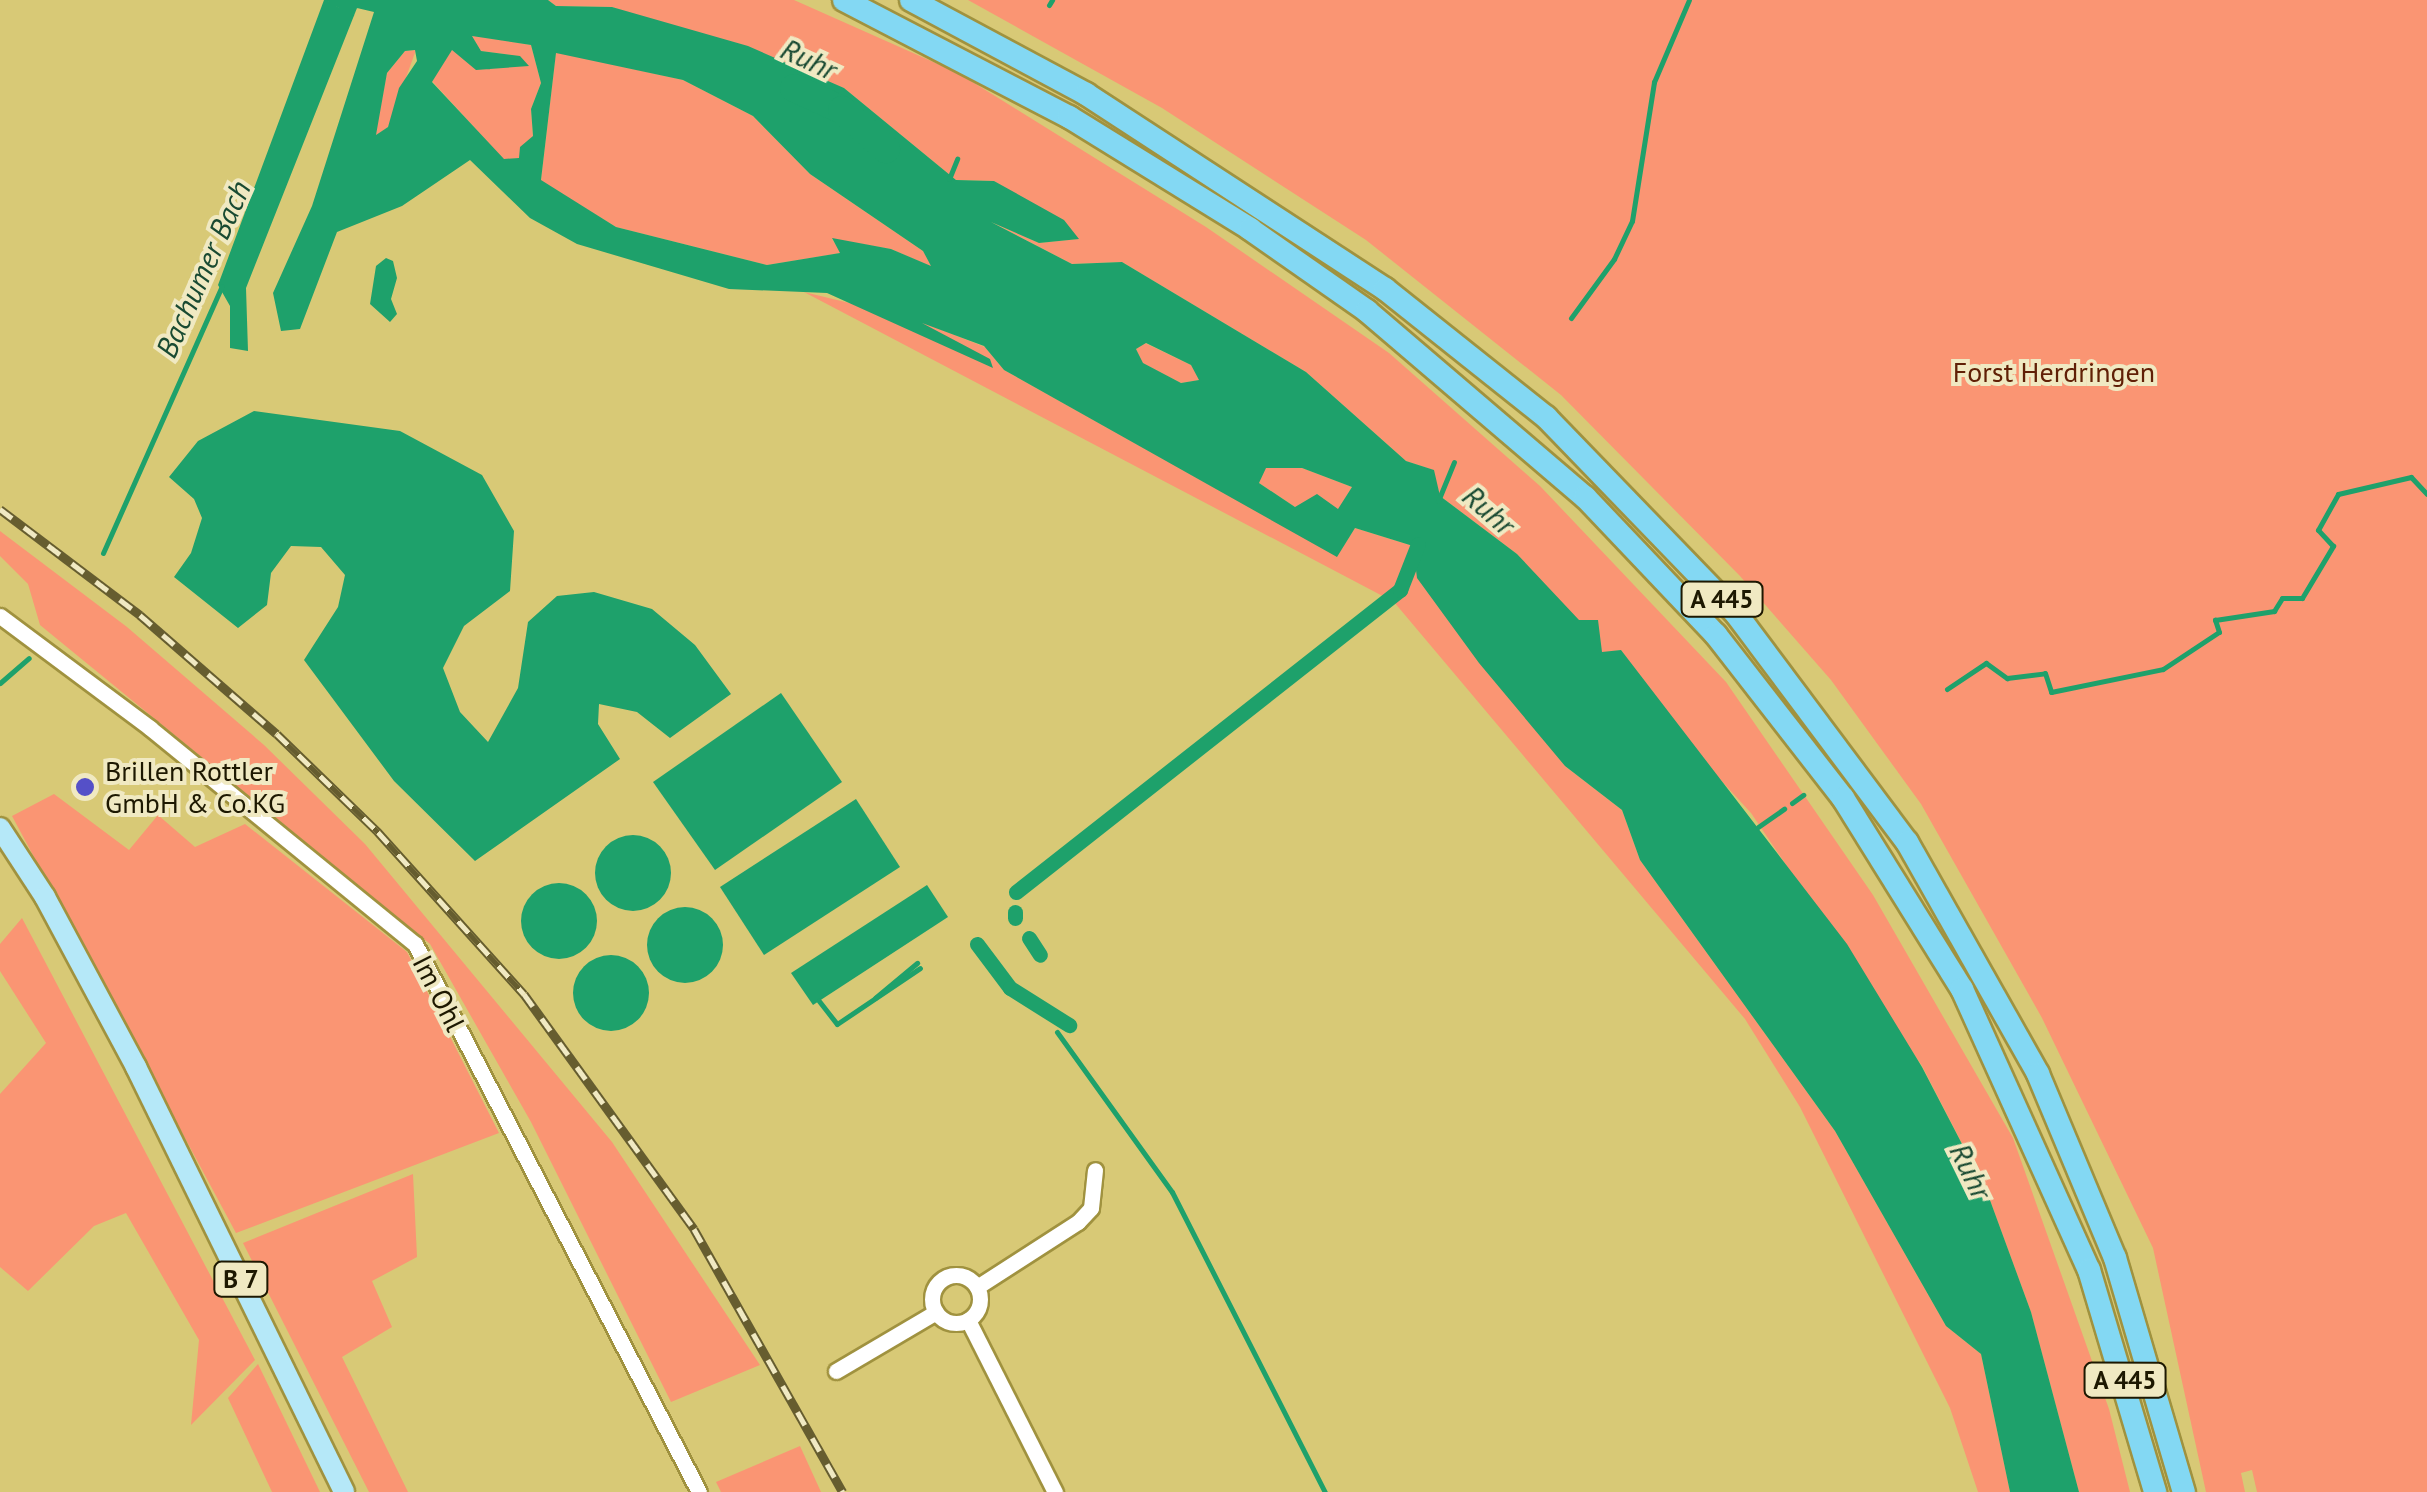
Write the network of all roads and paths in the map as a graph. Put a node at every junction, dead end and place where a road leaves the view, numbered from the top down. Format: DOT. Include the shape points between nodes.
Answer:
graph roads {
  1 [pos="844,0"];
  2 [pos="910,0"];
  3 [pos="0,616"];
  4 [pos="0,828"];
  5 [pos="1096,1170"];
  6 [pos="977,1287"];
  7 [pos="936,1312"];
  8 [pos="968,1320"];
  9 [pos="836,1371"];
  10 [pos="344,1492"];
  11 [pos="700,1492"];
  12 [pos="1055,1492"];
  13 [pos="2155,1492"];
  14 [pos="2184,1492"];
  1 -- 13 [label="highway, A 445" via="1069,117 1367,311 1585,496 1716,635 1842,798 1962,988 2089,1270"];
  2 -- 14 [label="highway, A 445" via="1086,94 1385,288 1546,417 1737,615 1908,842 2013,1026 2116,1258"];
  3 -- 11 [label="street, Im Ohl" via="415,944"];
  4 -- 10 [label="main road, B 7" via="46,897 136,1067"];
  5 -- 6 [label="street" via="1092,1208 1078,1222"];
  6 -- 7 [label="street" via="958,1275 943,1279 932,1298"];
  6 -- 8 [label="street" via="978,1309"];
  7 -- 8 [label="street" via="954,1323"];
  7 -- 9 [label="street"];
  8 -- 12 [label="street"];
}
